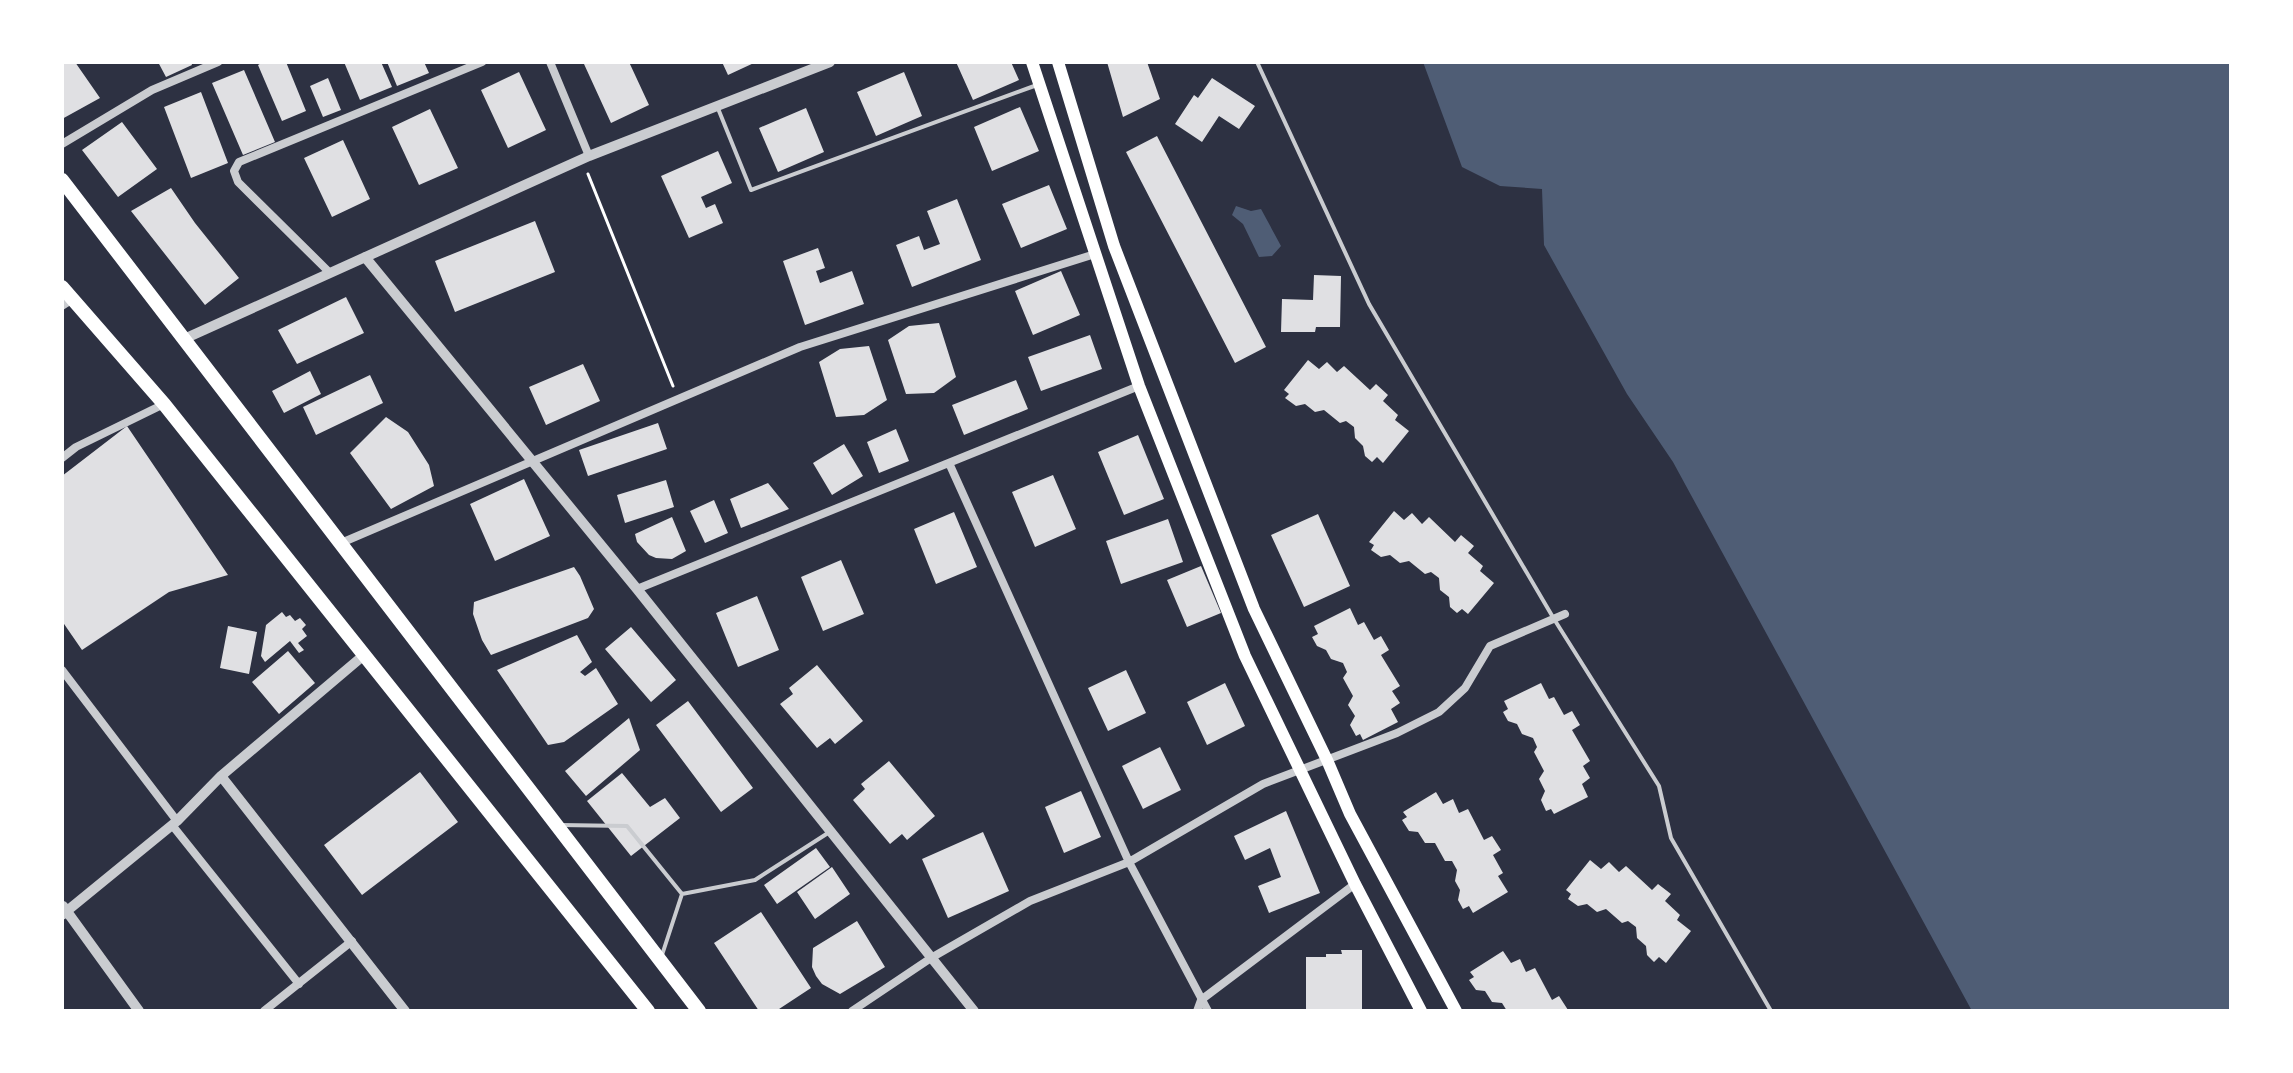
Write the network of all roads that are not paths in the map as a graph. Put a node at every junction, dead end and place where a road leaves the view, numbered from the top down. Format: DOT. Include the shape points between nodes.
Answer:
graph roads {
  1 [pos="218,62"];
  2 [pos="482,62"];
  3 [pos="550,62"];
  4 [pos="830,62"];
  5 [pos="1032,62"];
  6 [pos="1058,62"];
  7 [pos="1257,62"];
  8 [pos="1039,84"];
  9 [pos="717,106"];
  10 [pos="62,144"];
  11 [pos="586,157"];
  12 [pos="62,180"];
  13 [pos="1095,254"];
  14 [pos="365,257"];
  15 [pos="330,273"];
  16 [pos="62,287"];
  17 [pos="67,302"];
  18 [pos="184,339"];
  19 [pos="1139,386"];
  20 [pos="164,404"];
  21 [pos="62,458"];
  22 [pos="532,460"];
  23 [pos="949,463"];
  24 [pos="341,543"];
  25 [pos="637,589"];
  26 [pos="1565,614"];
  27 [pos="1554,619"];
  28 [pos="364,655"];
  29 [pos="62,670"];
  30 [pos="1327,760"];
  31 [pos="1299,769"];
  32 [pos="221,776"];
  33 [pos="175,823"];
  34 [pos="555,825"];
  35 [pos="830,831"];
  36 [pos="1129,862"];
  37 [pos="1355,884"];
  38 [pos="682,894"];
  39 [pos="63,910"];
  40 [pos="352,941"];
  41 [pos="931,958"];
  42 [pos="660,961"];
  43 [pos="299,984"];
  44 [pos="1201,1000"];
  45 [pos="139,1011"];
  46 [pos="264,1011"];
  47 [pos="405,1011"];
  48 [pos="648,1011"];
  49 [pos="699,1011"];
  50 [pos="852,1011"];
  51 [pos="974,1011"];
  52 [pos="1197,1011"];
  53 [pos="1208,1011"];
  54 [pos="1421,1011"];
  55 [pos="1456,1011"];
  56 [pos="1771,1011"];
  1 -- 10 [label="street" via="152,90"];
  2 -- 15 [label="street" via="239,162 234,171 238,182"];
  3 -- 11 [label="street"];
  4 -- 9 [label="street"];
  5 -- 8 [label="main road"];
  6 -- 30 [label="main road" via="1114,246 1176,407 1254,609"];
  7 -- 27 [label="lane" via="1369,304"];
  8 -- 9 [label="lane" via="751,190"];
  8 -- 13 [label="main road"];
  9 -- 11 [label="street"];
  11 -- 14 [label="street"];
  12 -- 18 [label="highway"];
  13 -- 19 [label="main road"];
  13 -- 22 [label="street" via="800,347"];
  14 -- 15 [label="street"];
  14 -- 22 [label="street"];
  15 -- 18 [label="street"];
  16 -- 17 [label="highway"];
  17 -- 20 [label="highway"];
  18 -- 24 [label="highway"];
  19 -- 23 [label="street"];
  19 -- 31 [label="main road" via="1245,656"];
  20 -- 21 [label="street"];
  20 -- 28 [label="highway"];
  22 -- 24 [label="street"];
  22 -- 25 [label="street"];
  23 -- 25 [label="street"];
  23 -- 36 [label="street"];
  24 -- 34 [label="highway"];
  25 -- 35 [label="street"];
  26 -- 27 [label="street"];
  27 -- 30 [label="street" via="1490,646 1465,688 1439,712"];
  27 -- 56 [label="lane" via="1659,786 1671,838"];
  28 -- 32 [label="street"];
  28 -- 48 [label="highway"];
  29 -- 33 [label="street"];
  30 -- 31 [label="street"];
  30 -- 55 [label="main road" via="1350,814"];
  31 -- 36 [label="street" via="1263,784"];
  31 -- 37 [label="main road"];
  32 -- 33 [label="street"];
  32 -- 40 [label="street"];
  33 -- 39 [label="street"];
  33 -- 43 [label="street"];
  34 -- 38 [label="lane" via="627,826"];
  34 -- 42 [label="highway"];
  35 -- 38 [label="lane" via="755,880"];
  35 -- 41 [label="street"];
  36 -- 41 [label="street" via="1030,901"];
  36 -- 44 [label="street"];
  37 -- 44 [label="street"];
  37 -- 54 [label="main road"];
  38 -- 42 [label="lane"];
  39 -- 45 [label="street"];
  40 -- 43 [label="street"];
  40 -- 47 [label="street"];
  41 -- 50 [label="street"];
  41 -- 51 [label="street"];
  42 -- 49 [label="highway"];
  43 -- 46 [label="street"];
  44 -- 52 [label="street"];
  44 -- 53 [label="street"];
}
